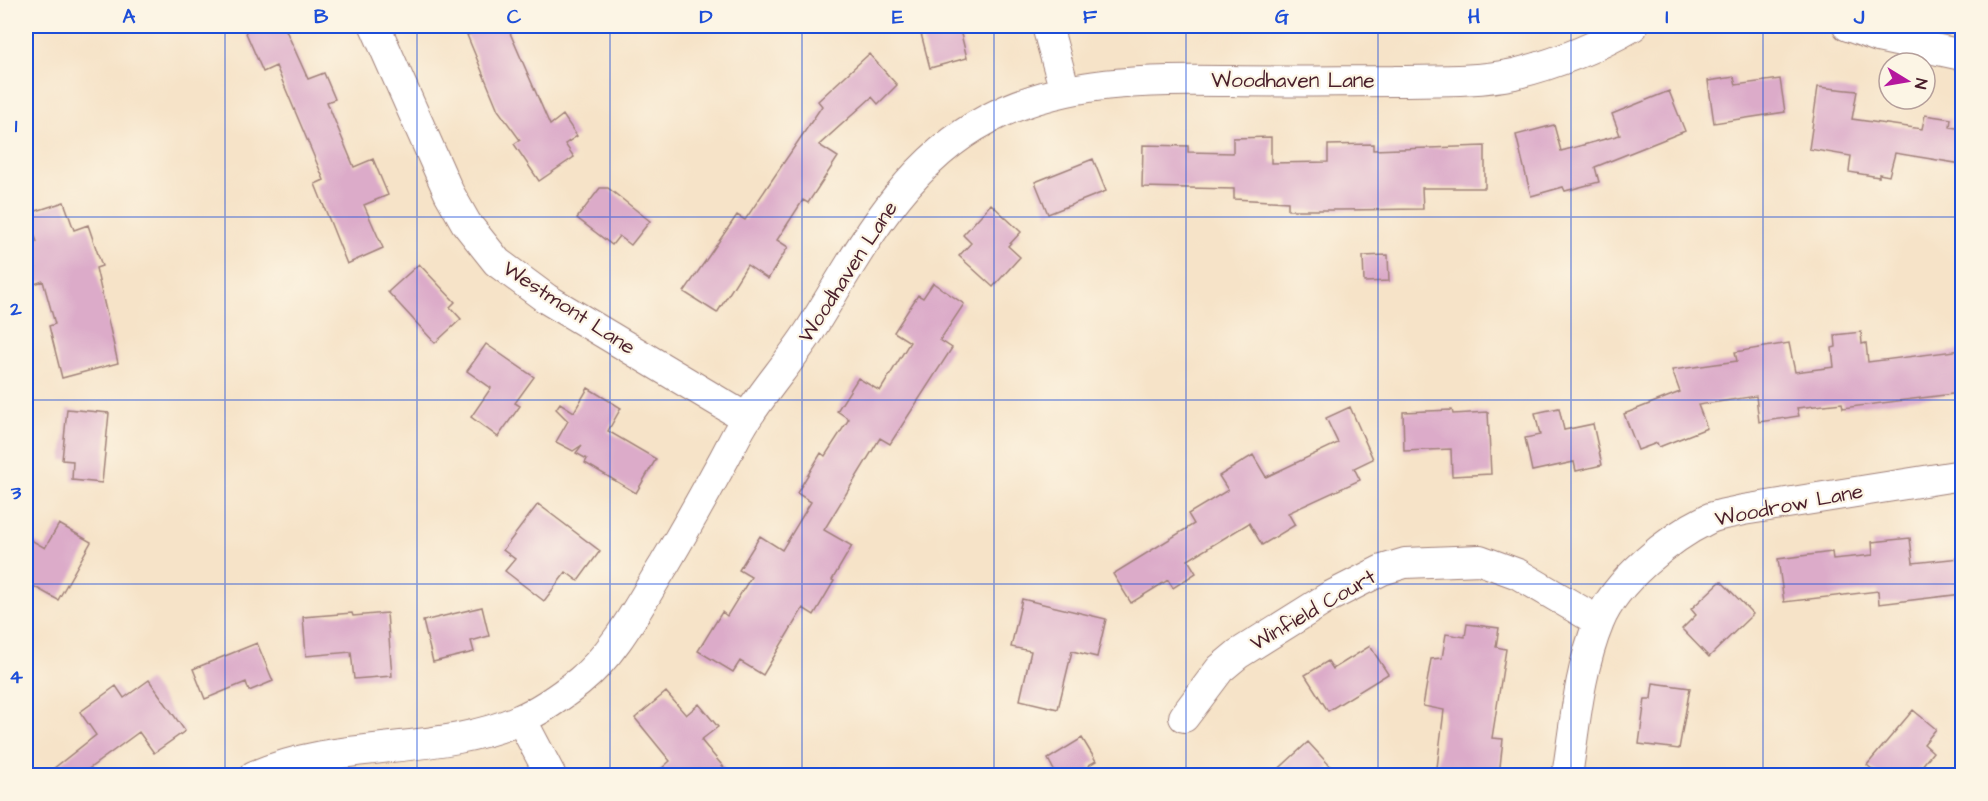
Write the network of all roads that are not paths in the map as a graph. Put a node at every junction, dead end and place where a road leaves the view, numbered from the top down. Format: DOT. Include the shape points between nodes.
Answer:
graph roads {
  1 [pos="375,26"];
  2 [pos="1047,26"];
  3 [pos="1632,26"];
  4 [pos="1848,26"];
  5 [pos="1962,55"];
  6 [pos="1065,91"];
  7 [pos="747,417"];
  8 [pos="1962,475"];
  9 [pos="1600,619"];
  10 [pos="1184,717"];
  11 [pos="521,719"];
  12 [pos="254,776"];
  13 [pos="550,776"];
  14 [pos="1567,776"];
  1 -- 7 [label="street, Westmont Lane" via="449,193 466,223 497,262 547,299"];
  2 -- 6 [label="street"];
  3 -- 6 [label="street, Woodhaven Lane" via="1576,54 1484,78 1168,79"];
  4 -- 5 [label="street" via="1878,37"];
  6 -- 7 [label="street, Woodhaven Lane" via="983,121 918,173 856,252 807,335"];
  7 -- 11 [label="street, Woodhaven Lane" via="678,543 601,663"];
  8 -- 9 [label="street, Woodrow Lane" via="1710,518 1664,547 1637,571"];
  9 -- 10 [label="street, Winfield Court" via="1518,574 1480,560 1405,563 1382,570 1329,597 1238,654 1220,669"];
  9 -- 14 [label="street, Woodrow Lane" via="1583,677"];
  11 -- 12 [label="street, Woodhaven Lane" via="469,736 305,758"];
  11 -- 13 [label="street"];
}
